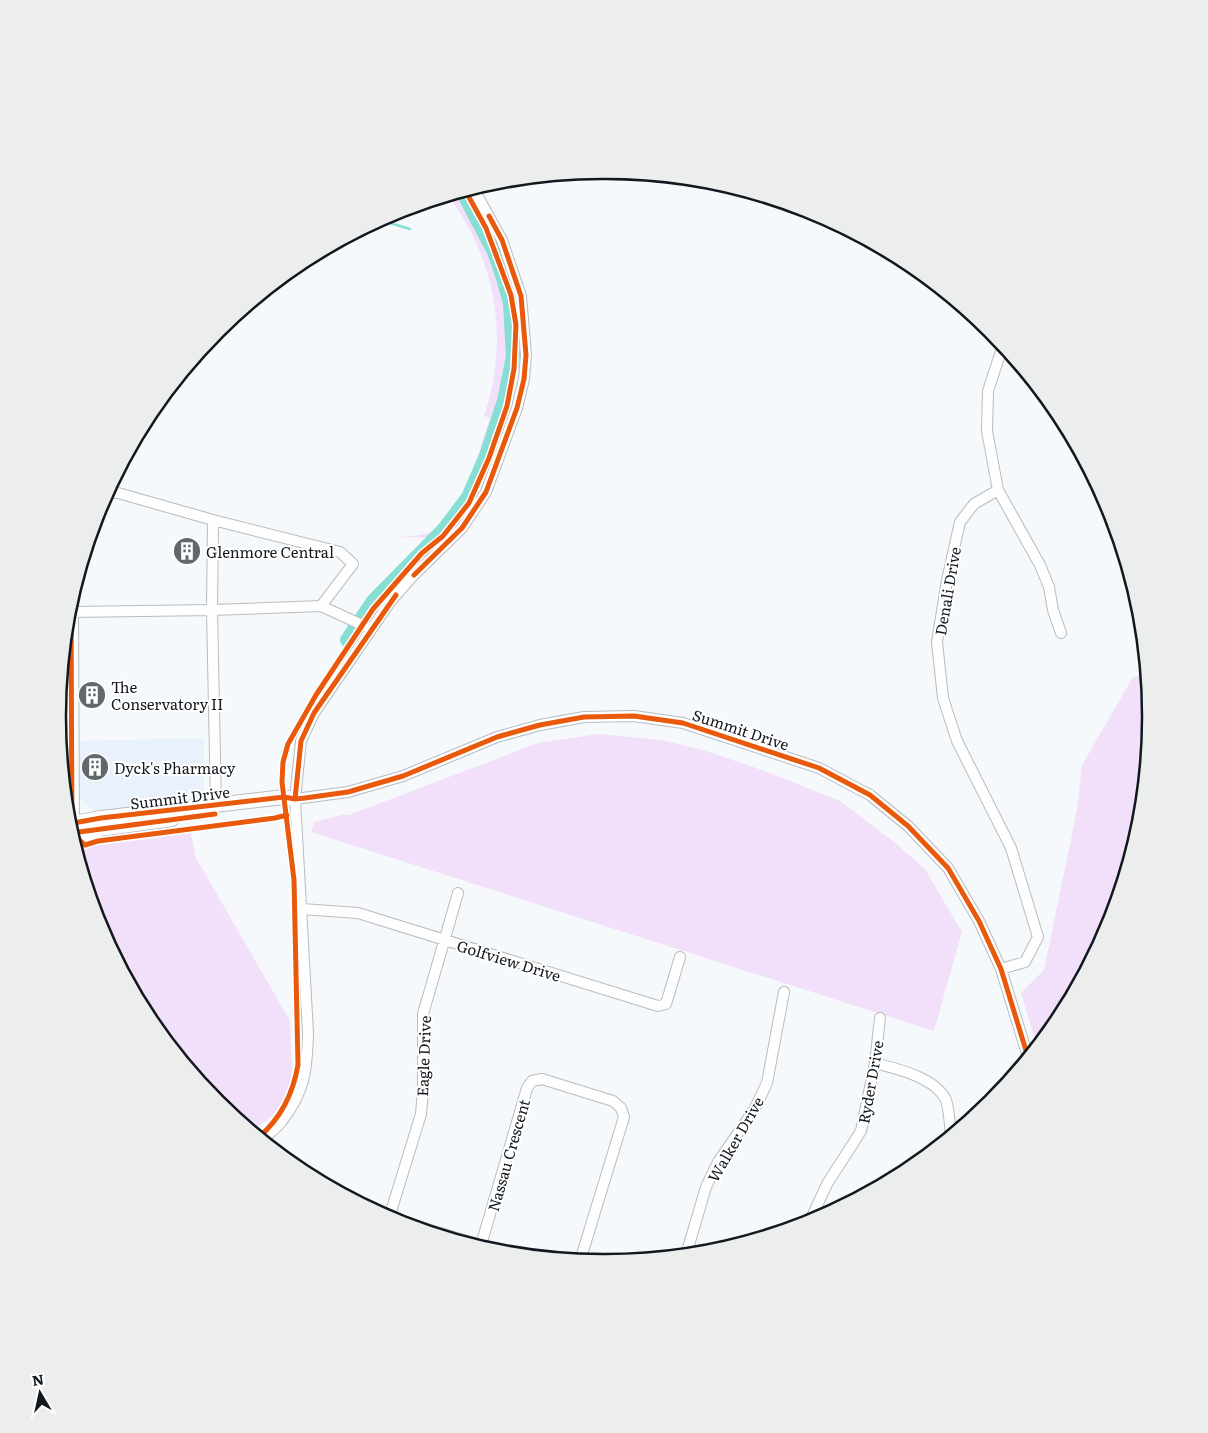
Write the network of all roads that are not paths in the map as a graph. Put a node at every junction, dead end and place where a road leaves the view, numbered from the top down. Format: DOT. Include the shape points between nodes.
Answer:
graph roads {
  1 [pos="477,194"];
  2 [pos="1000,354"];
  3 [pos="998,490"];
  4 [pos="115,493"];
  5 [pos="213,520"];
  6 [pos="321,606"];
  7 [pos="78,607"];
  8 [pos="212,610"];
  9 [pos="371,629"];
  10 [pos="1061,634"];
  11 [pos="71,646"];
  12 [pos="71,787"];
  13 [pos="72,796"];
  14 [pos="295,799"];
  15 [pos="216,805"];
  16 [pos="102,824"];
  17 [pos="79,829"];
  18 [pos="82,841"];
  19 [pos="458,893"];
  20 [pos="302,909"];
  21 [pos="445,940"];
  22 [pos="680,957"];
  23 [pos="1001,969"];
  24 [pos="784,992"];
  25 [pos="880,1018"];
  26 [pos="1026,1050"];
  27 [pos="875,1063"];
  28 [pos="950,1128"];
  29 [pos="267,1135"];
  30 [pos="391,1210"];
  31 [pos="815,1211"];
  32 [pos="483,1240"];
  33 [pos="688,1248"];
  34 [pos="582,1253"];
  1 -- 9 [label="street" via="502,240 521,296 526,355 517,408 486,492 462,528 410,579"];
  2 -- 3 [label="street" via="988,391 987,431"];
  3 -- 10 [label="street" via="1040,565"];
  3 -- 23 [label="street, Denali Drive" via="974,504 960,522 937,642 942,698 957,740 1011,848 1038,937 1025,962"];
  4 -- 5 [label="street"];
  5 -- 6 [label="street" via="340,552 353,564"];
  5 -- 8 [label="street"];
  6 -- 8 [label="street"];
  6 -- 9 [label="street"];
  7 -- 8 [label="street"];
  8 -- 15 [label="street"];
  9 -- 14 [label="street" via="310,720 301,742"];
  11 -- 12 [label="main road"];
  13 -- 16 [label="main road" via="84,813"];
  14 -- 15 [label="main road, Summit Drive" via="284,797"];
  14 -- 16 [label="main road, Summit Drive" via="285,804"];
  14 -- 20 [label="street"];
  14 -- 23 [label="street, Summit Drive" via="348,792 394,779 497,737 540,725 584,717 634,716 683,723 819,768 870,795 908,826 948,868 979,920"];
  15 -- 16 [label="main road, Summit Drive"];
  16 -- 17 [label="main road, Summit Drive"];
  16 -- 18 [label="main road"];
  19 -- 21 [label="street, Eagle Drive"];
  20 -- 21 [label="street, Golfview Drive" via="358,913"];
  20 -- 29 [label="street" via="307,1067 300,1094 282,1122"];
  21 -- 22 [label="street, Golfview Drive" via="658,1006 666,1004"];
  21 -- 30 [label="street, Eagle Drive" via="423,1014 421,1114"];
  23 -- 26 [label="street, Summit Drive"];
  24 -- 33 [label="street, Walker Drive" via="767,1083 754,1110 718,1162 706,1188"];
  25 -- 27 [label="street, Ryder Drive"];
  27 -- 28 [label="street" via="909,1072 934,1086 946,1100"];
  27 -- 31 [label="street, Ryder Drive" via="861,1131 827,1184"];
  32 -- 34 [label="street, Nassau Crescent" via="528,1088 532,1081 542,1078 613,1101 621,1108 624,1117"];
}
